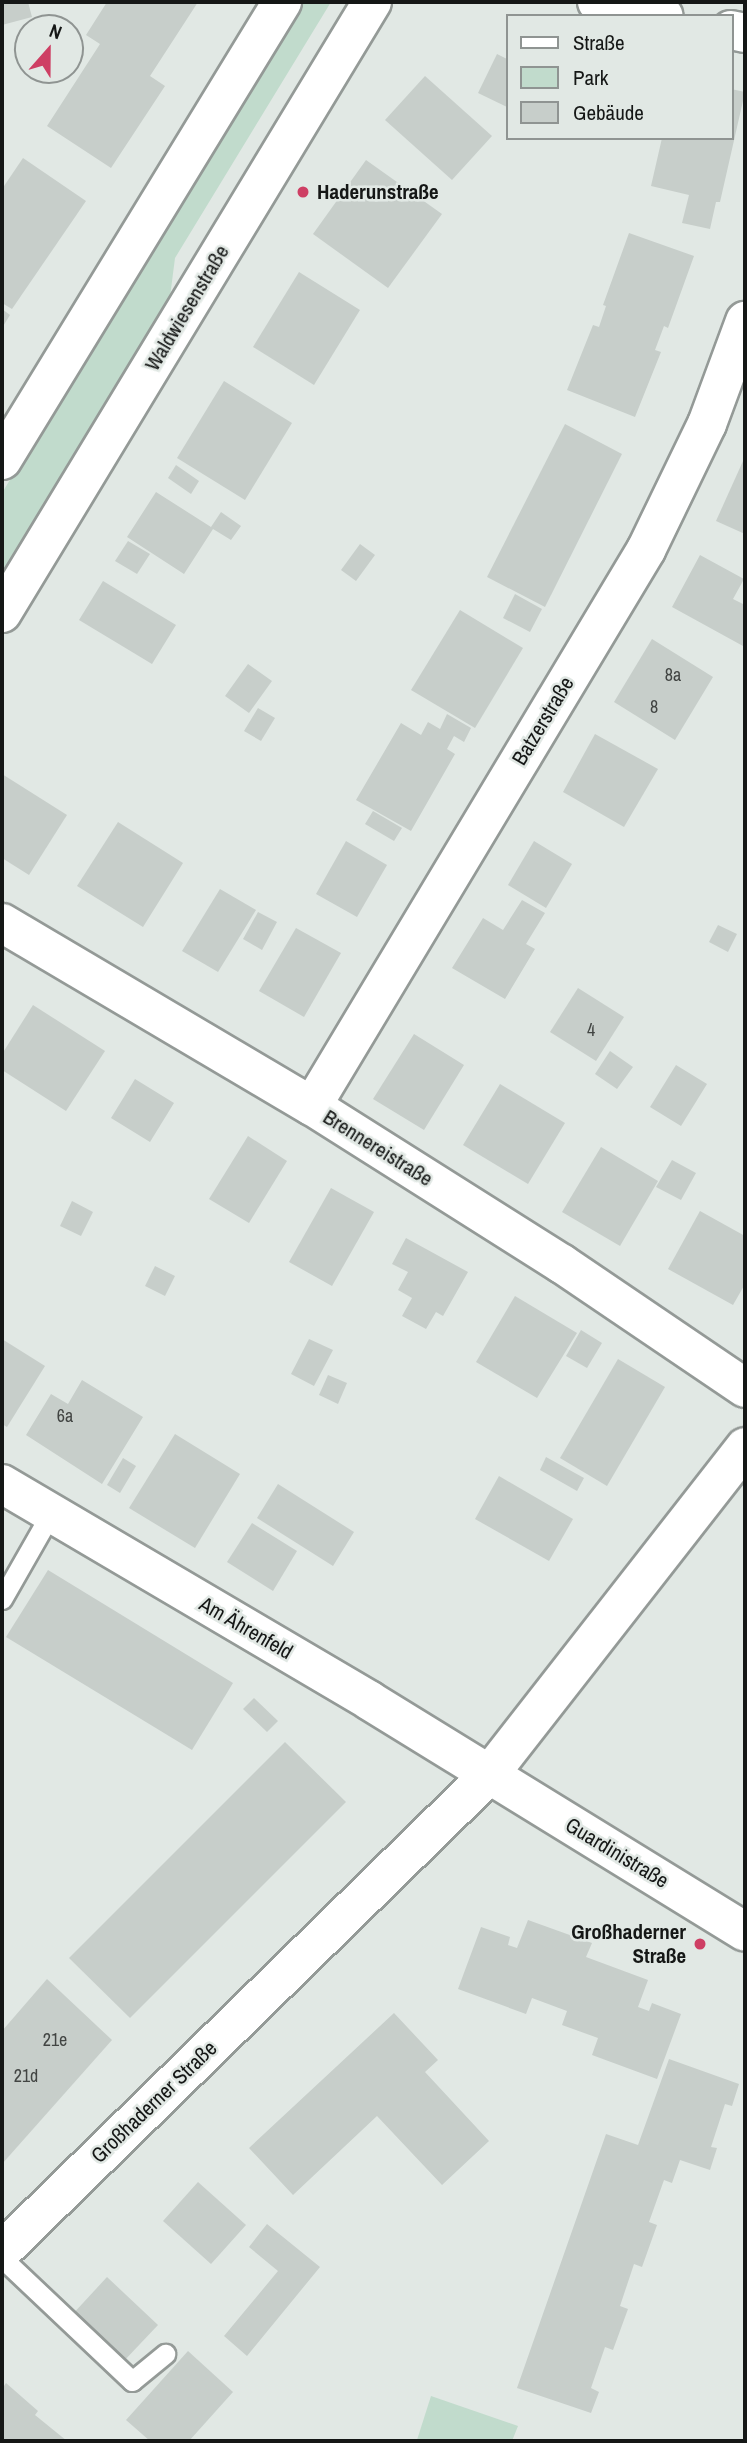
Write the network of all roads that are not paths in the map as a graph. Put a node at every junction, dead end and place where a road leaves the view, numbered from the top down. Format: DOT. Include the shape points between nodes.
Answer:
graph roads {
  1 [pos="282,2"];
  2 [pos="372,2"];
  3 [pos="597,2"];
  4 [pos="654,14"];
  5 [pos="745,321"];
  6 [pos="2,460"];
  7 [pos="2,613"];
  8 [pos="2,923"];
  9 [pos="312,1106"];
  10 [pos="745,1388"];
  11 [pos="745,1447"];
  12 [pos="2,1484"];
  13 [pos="51,1513"];
  14 [pos="2,1599"];
  15 [pos="489,1774"];
  16 [pos="745,1933"];
  17 [pos="2,2250"];
  18 [pos="2,2258"];
  19 [pos="165,2354"];
  1 -- 6 [label="street"];
  2 -- 7 [label="street, Waldwiesenstraße"];
  3 -- 4 [label="street"];
  5 -- 9 [label="street, Batzerstraße" via="707,424 646,550"];
  8 -- 9 [label="street, Brennereistraße"];
  9 -- 10 [label="street, Brennereistraße" via="562,1264"];
  11 -- 15 [label="street, Großhaderner Straße"];
  12 -- 13 [label="street, Am Ährenfeld"];
  13 -- 14 [label="lane"];
  13 -- 15 [label="street, Am Ährenfeld"];
  15 -- 16 [label="street, Guardinistraße"];
  15 -- 17 [label="street, Großhaderner Straße"];
  18 -- 19 [label="lane" via="132,2381"];
}
